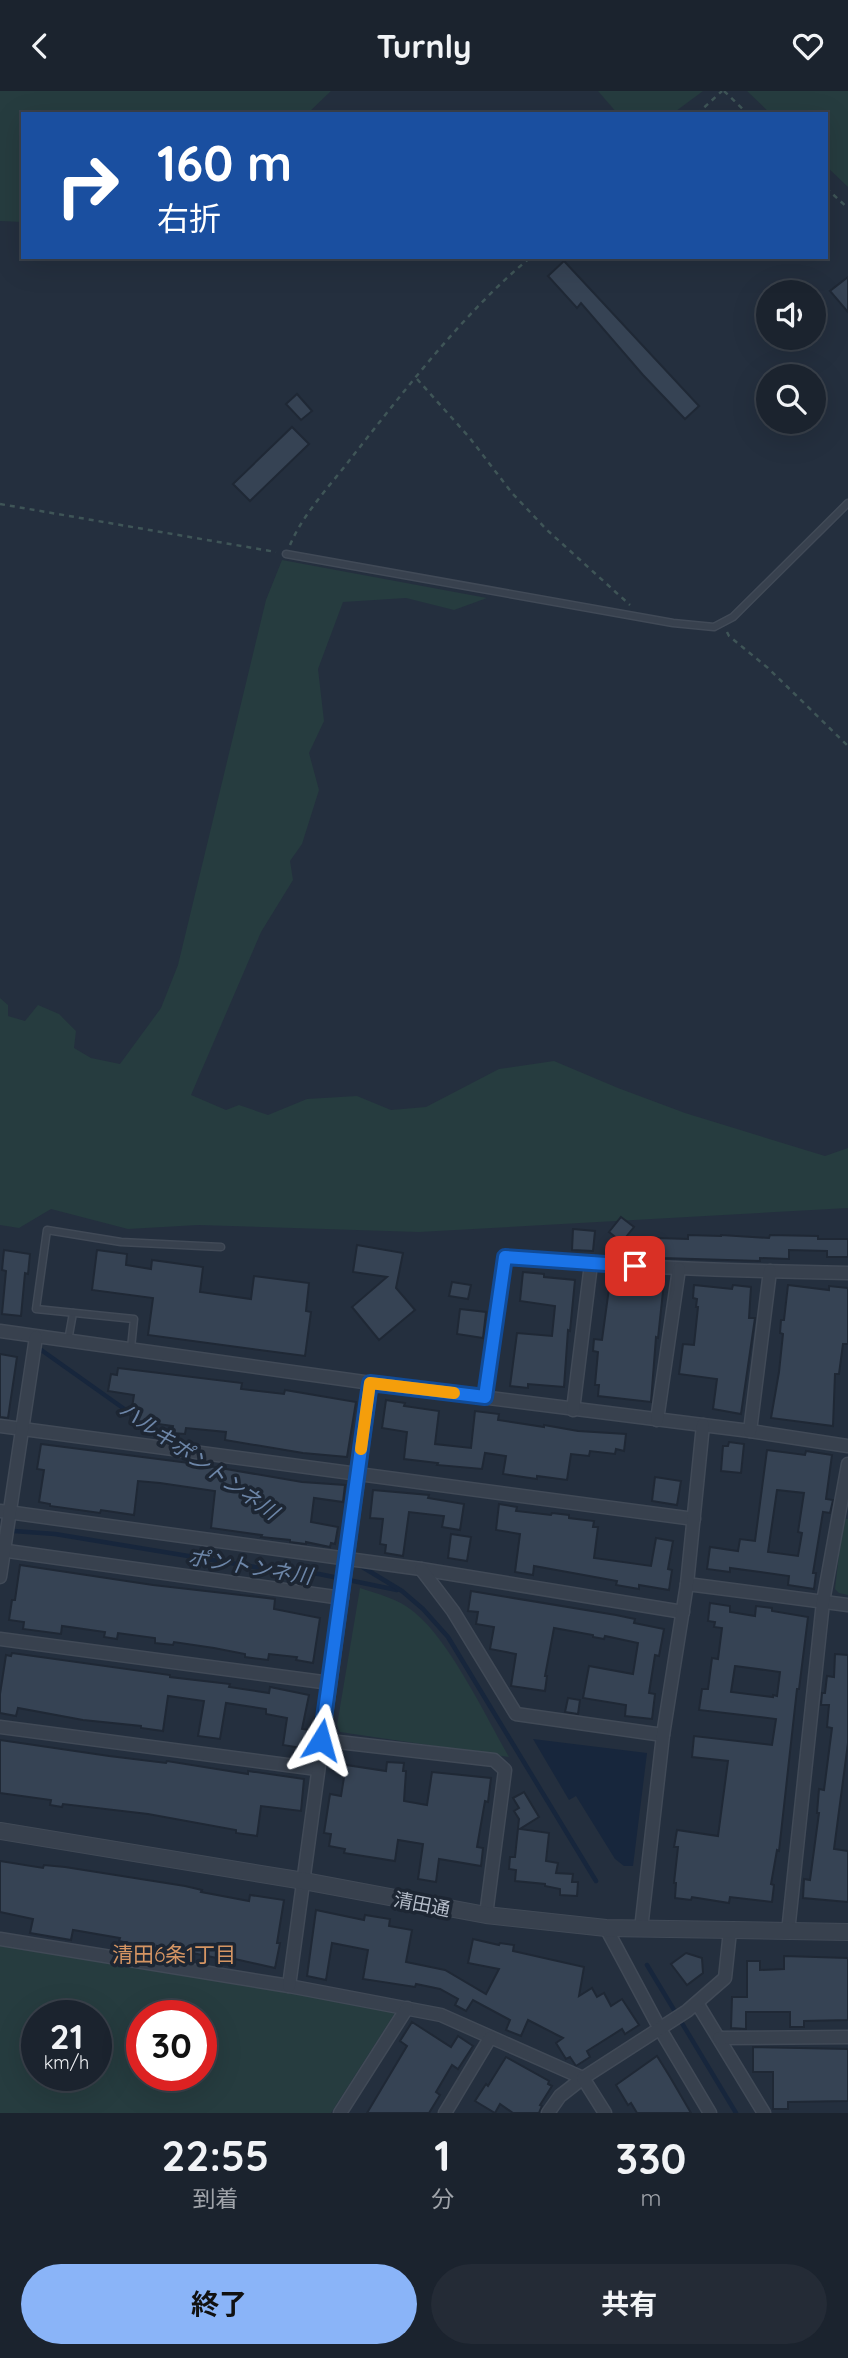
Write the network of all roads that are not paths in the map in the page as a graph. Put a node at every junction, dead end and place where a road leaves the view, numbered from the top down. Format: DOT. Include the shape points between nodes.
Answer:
graph roads {
  1 [pos="848,503"];
  2 [pos="286,554"];
  3 [pos="221,1247"];
  4 [pos="591,1264"];
  5 [pos="679,1269"];
  6 [pos="770,1271"];
  7 [pos="848,1273"];
  8 [pos="73,1313"];
  9 [pos="0,1331"];
  10 [pos="36,1337"];
  11 [pos="68,1341"];
  12 [pos="131,1350"];
  13 [pos="370,1383"];
  14 [pos="485,1397"];
  15 [pos="573,1410"];
  16 [pos="657,1420"];
  17 [pos="703,1425"];
  18 [pos="0,1426"];
  19 [pos="22,1429"];
  20 [pos="750,1431"];
  21 [pos="848,1446"];
  22 [pos="848,1464"];
  23 [pos="358,1475"];
  24 [pos="7,1514"];
  25 [pos="694,1519"];
  26 [pos="4,1547"];
  27 [pos="346,1564"];
  28 [pos="421,1569"];
  29 [pos="0,1577"];
  30 [pos="687,1584"];
  31 [pos="342,1593"];
  32 [pos="823,1602"];
  33 [pos="848,1605"];
  34 [pos="683,1612"];
  35 [pos="0,1639"];
  36 [pos="330,1683"];
  37 [pos="0,1727"];
  38 [pos="663,1735"];
  39 [pos="321,1740"];
  40 [pos="317,1769"];
  41 [pos="0,1831"];
  42 [pos="304,1881"];
  43 [pos="486,1915"];
  44 [pos="606,1928"];
  45 [pos="641,1929"];
  46 [pos="730,1931"];
  47 [pos="788,1932"];
  48 [pos="848,1932"];
  49 [pos="0,1939"];
  50 [pos="289,1986"];
  51 [pos="692,2007"];
  52 [pos="407,2008"];
  53 [pos="665,2025"];
  54 [pos="848,2036"];
  55 [pos="490,2038"];
  56 [pos="719,2038"];
  57 [pos="583,2078"];
  58 [pos="340,2113"];
  59 [pos="444,2113"];
  60 [pos="548,2113"];
  61 [pos="605,2113"];
  62 [pos="710,2113"];
  63 [pos="764,2113"];
  1 -- 2 [label="lane" via="751,601 714,627 646,619"];
  3 -- 8 [label="lane" via="121,1243 47,1230 36,1309"];
  4 -- 5 [label="street"];
  4 -- 14 [label="street" via="505,1257"];
  4 -- 15 [label="street"];
  5 -- 6 [label="street"];
  5 -- 16 [label="street"];
  6 -- 7 [label="street"];
  6 -- 20 [label="street"];
  8 -- 11 [label="lane"];
  8 -- 12 [label="lane" via="134,1319"];
  9 -- 10 [label="street"];
  10 -- 11 [label="street"];
  10 -- 19 [label="street"];
  11 -- 12 [label="street"];
  12 -- 13 [label="street"];
  13 -- 14 [label="street"];
  13 -- 23 [label="street"];
  14 -- 15 [label="street"];
  15 -- 16 [label="street"];
  16 -- 17 [label="street"];
  17 -- 20 [label="street"];
  17 -- 25 [label="street"];
  18 -- 19 [label="street"];
  19 -- 23 [label="street"];
  19 -- 24 [label="street"];
  20 -- 21 [label="street"];
  22 -- 32 [label="street"];
  23 -- 25 [label="street"];
  23 -- 27 [label="street"];
  24 -- 26 [label="street"];
  24 -- 27 [label="street"];
  25 -- 30 [label="street"];
  26 -- 29 [label="street"];
  26 -- 31 [label="street"];
  27 -- 28 [label="street"];
  27 -- 31 [label="street"];
  28 -- 34 [label="street"];
  28 -- 38 [label="street" via="453,1611 516,1714"];
  30 -- 32 [label="street"];
  30 -- 34 [label="street"];
  31 -- 36 [label="street"];
  32 -- 33 [label="street"];
  32 -- 47 [label="street"];
  34 -- 38 [label="street"];
  35 -- 36 [label="street"];
  36 -- 39 [label="street"];
  37 -- 40 [label="street"];
  38 -- 45 [label="street"];
  39 -- 40 [label="street"];
  39 -- 43 [label="street" via="494,1760 505,1770"];
  40 -- 42 [label="street"];
  41 -- 42 [label="street, 清田通"];
  42 -- 43 [label="street, 清田通"];
  42 -- 50 [label="street"];
  43 -- 44 [label="street, 清田通"];
  44 -- 45 [label="street, 清田通"];
  44 -- 53 [label="street"];
  45 -- 46 [label="street, 清田通"];
  46 -- 47 [label="street, 清田通"];
  46 -- 51 [label="street" via="725,1978"];
  47 -- 48 [label="street, 清田通"];
  49 -- 50 [label="street"];
  50 -- 52 [label="street"];
  51 -- 53 [label="street"];
  51 -- 56 [label="street"];
  52 -- 55 [label="street" via="441,2015"];
  52 -- 58 [label="street"];
  53 -- 57 [label="street"];
  53 -- 62 [label="street"];
  54 -- 56 [label="street"];
  55 -- 57 [label="street"];
  55 -- 59 [label="street"];
  56 -- 63 [label="street"];
  57 -- 60 [label="street" via="560,2096"];
  57 -- 61 [label="street"];
}
